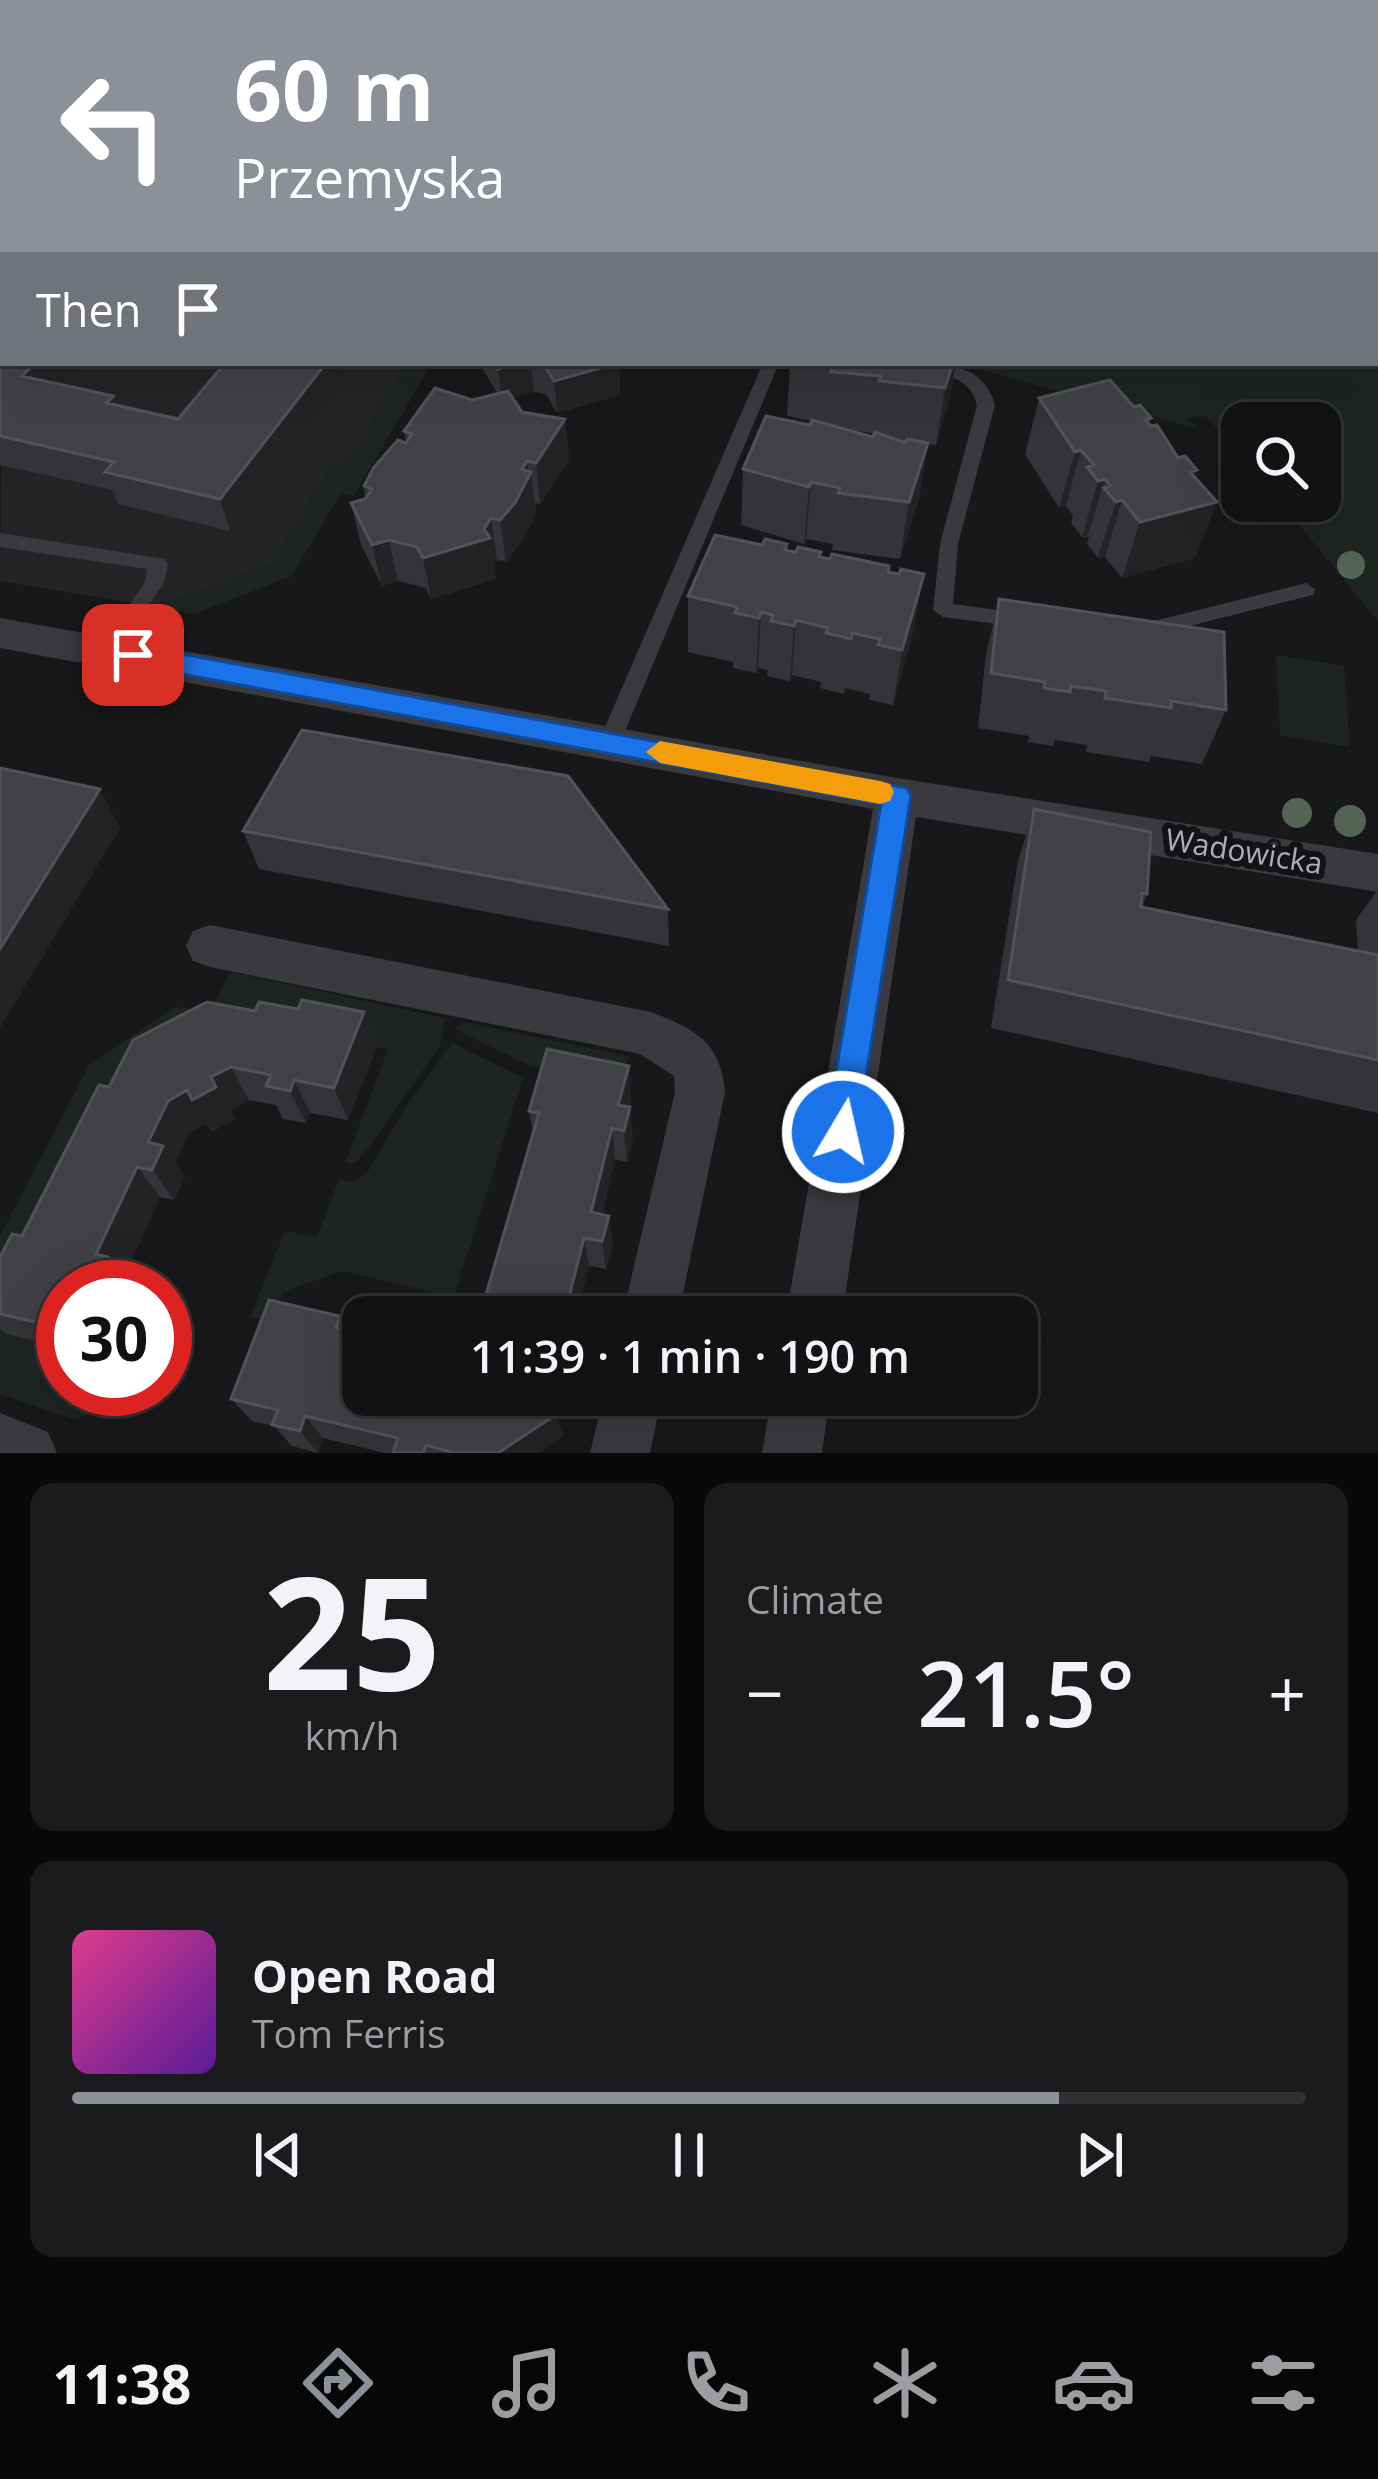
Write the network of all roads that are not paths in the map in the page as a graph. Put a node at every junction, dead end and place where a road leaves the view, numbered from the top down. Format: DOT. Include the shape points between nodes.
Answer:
graph roads {
  1 [pos="770,366"];
  2 [pos="933,366"];
  3 [pos="0,540"];
  4 [pos="1306,590"];
  5 [pos="1033,622"];
  6 [pos="1124,630"];
  7 [pos="7,646"];
  8 [pos="108,651"];
  9 [pos="609,743"];
  10 [pos="897,796"];
  11 [pos="1378,873"];
  12 [pos="210,946"];
  13 [pos="655,1296"];
  14 [pos="817,1296"];
  15 [pos="628,1416"];
  16 [pos="798,1416"];
  17 [pos="0,1444"];
  18 [pos="27,1453"];
  19 [pos="620,1453"];
  20 [pos="792,1453"];
  1 -- 9 [label="lane"];
  2 -- 5 [label="lane" via="975,379 986,405 949,544 943,610"];
  3 -- 8 [label="lane" via="158,564"];
  4 -- 6 [label="lane"];
  7 -- 8 [label="street, Wadowicka"];
  8 -- 9 [label="street, Wadowicka"];
  9 -- 10 [label="street, Wadowicka"];
  10 -- 11 [label="street, Wadowicka"];
  10 -- 14 [label="street"];
  12 -- 13 [label="street" via="651,1034 698,1064 700,1092"];
  15 -- 19 [label="street"];
  16 -- 20 [label="street"];
  17 -- 18 [label="street"];
}
